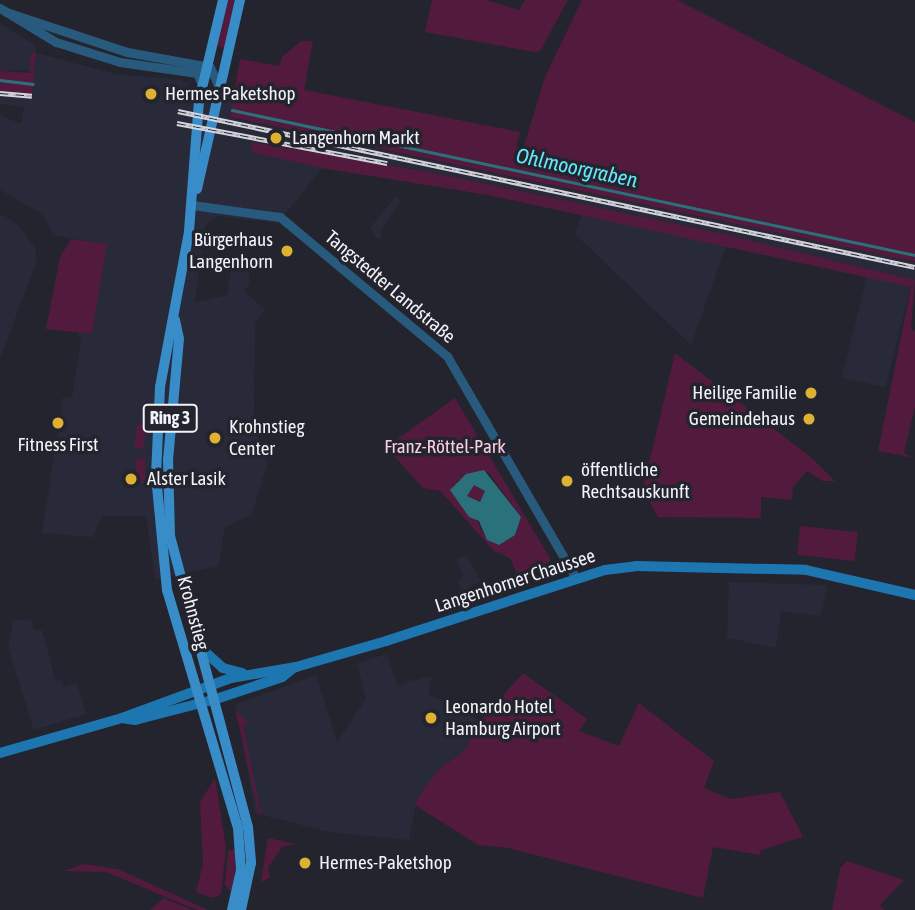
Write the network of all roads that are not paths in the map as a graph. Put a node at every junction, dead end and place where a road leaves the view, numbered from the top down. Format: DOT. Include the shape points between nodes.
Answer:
graph roads {
  1 [pos="223,0"];
  2 [pos="240,0"];
  3 [pos="3,10"];
  4 [pos="206,66"];
  5 [pos="202,85"];
  6 [pos="218,102"];
  7 [pos="192,205"];
  8 [pos="175,319"];
  9 [pos="575,578"];
  10 [pos="915,594"];
  11 [pos="204,651"];
  12 [pos="296,667"];
  13 [pos="246,674"];
  14 [pos="213,683"];
  15 [pos="197,689"];
  16 [pos="216,699"];
  17 [pos="201,703"];
  18 [pos="122,718"];
  19 [pos="0,753"];
  20 [pos="232,910"];
  21 [pos="241,910"];
  1 -- 4 [label="main road, Ring 3"];
  2 -- 6 [label="main road, Krohnstieg / Ring 3"];
  3 -- 4 [label="street" via="127,52"];
  3 -- 5 [label="street" via="56,42 120,62 195,72"];
  4 -- 5 [label="main road, Ring 3"];
  4 -- 6 [label="street" via="216,76"];
  5 -- 7 [label="main road, Krohnstieg / Ring 3"];
  6 -- 7 [label="main road, Krohnstieg / Ring 3"];
  7 -- 8 [label="main road, Krohnstieg / Ring 3"];
  7 -- 9 [label="street, Tangstedter Landstraße" via="280,217 447,356"];
  8 -- 11 [label="main road, Krohnstieg / Ring 3" via="179,339 169,452 170,536"];
  8 -- 15 [label="main road, Krohnstieg / Ring 3" via="167,338 160,387 156,510 167,590"];
  9 -- 10 [label="main road, Langenhorner Chaussee" via="636,566 806,570"];
  9 -- 12 [label="main road, Langenhorner Chaussee"];
  11 -- 13 [label="main road" via="223,668"];
  11 -- 14 [label="main road, Krohnstieg / Ring 3"];
  12 -- 13 [label="main road, Langenhorner Chaussee"];
  12 -- 16 [label="main road, Langenhorner Chaussee" via="282,677"];
  13 -- 14 [label="main road, Langenhorner Chaussee"];
  14 -- 15 [label="main road, Langenhorner Chaussee"];
  14 -- 16 [label="main road, Krohnstieg / Ring 3"];
  15 -- 17 [label="main road, Krohnstieg / Ring 3"];
  15 -- 18 [label="main road, Langenhorner Chaussee"];
  16 -- 17 [label="main road, Langenhorner Chaussee"];
  16 -- 21 [label="main road, Krohnstieg / Ring 3" via="251,848"];
  17 -- 18 [label="main road, Langenhorner Chaussee" via="135,720"];
  17 -- 20 [label="main road, Krohnstieg / Ring 3" via="239,828 241,870"];
  18 -- 19 [label="main road, Langenhorner Chaussee"];
}
